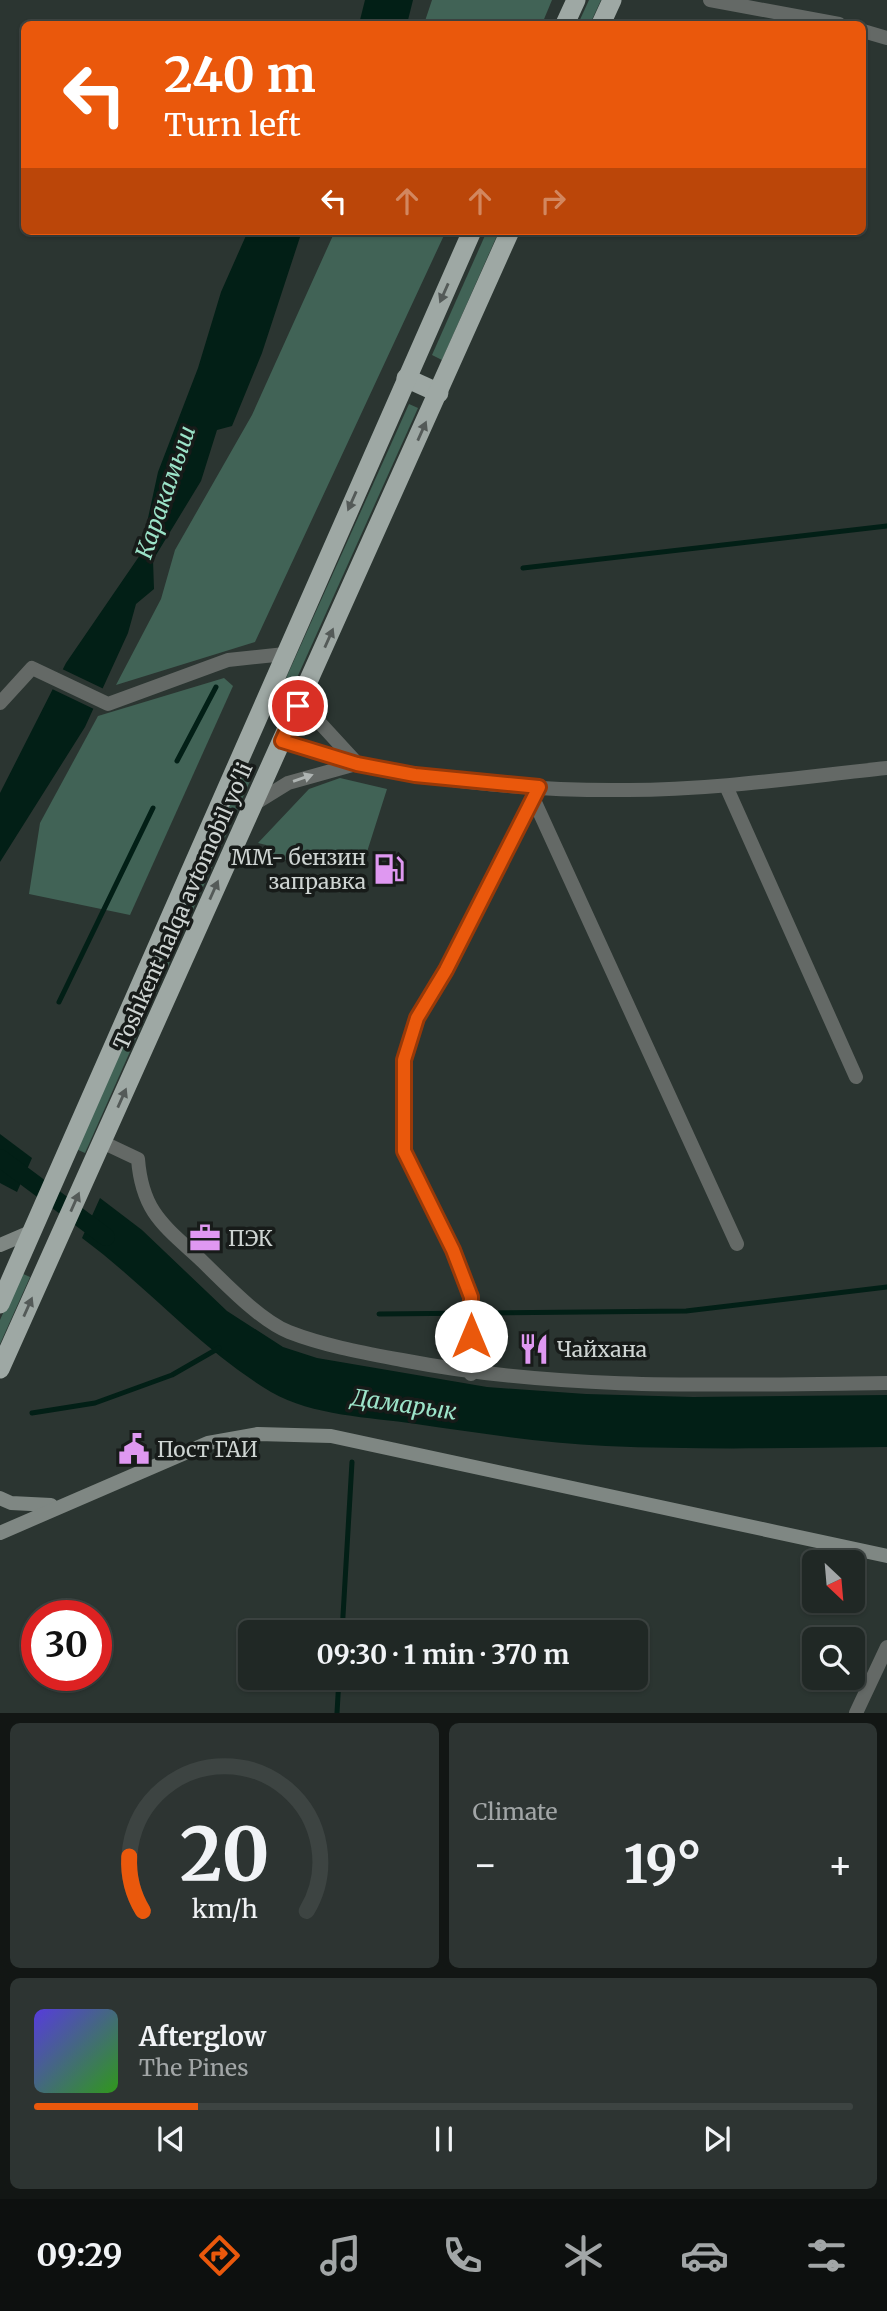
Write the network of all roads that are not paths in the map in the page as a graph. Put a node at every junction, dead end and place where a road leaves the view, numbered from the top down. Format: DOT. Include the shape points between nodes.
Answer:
graph roads {
  1 [pos="576,0"];
  2 [pos="612,0"];
  3 [pos="710,0"];
  4 [pos="566,21"];
  5 [pos="602,21"];
  6 [pos="823,21"];
  7 [pos="866,32"];
  8 [pos="887,38"];
  9 [pos="470,235"];
  10 [pos="508,235"];
  11 [pos="406,378"];
  12 [pos="439,393"];
  13 [pos="285,654"];
  14 [pos="306,688"];
  15 [pos="0,703"];
  16 [pos="252,729"];
  17 [pos="282,741"];
  18 [pos="357,764"];
  19 [pos="887,768"];
  20 [pos="726,786"];
  21 [pos="536,792"];
  22 [pos="254,804"];
  23 [pos="856,1077"];
  24 [pos="102,1142"];
  25 [pos="33,1231"];
  26 [pos="737,1244"];
  27 [pos="0,1245"];
  28 [pos="0,1304"];
  29 [pos="0,1369"];
  30 [pos="471,1374"];
  31 [pos="887,1383"];
  32 [pos="0,1497"];
  33 [pos="63,1503"];
  34 [pos="0,1532"];
  35 [pos="887,1556"];
  36 [pos="887,1647"];
  37 [pos="856,1713"];
  1 -- 4 [label="highway"];
  2 -- 5 [label="highway"];
  3 -- 6 [label="street"];
  7 -- 8 [label="street"];
  9 -- 11 [label="highway, Toshkent halqa avtomobil yo'li, one-way"];
  10 -- 12 [label="highway, Toshkent halqa avtomobil yo'li"];
  11 -- 12 [label="highway"];
  11 -- 13 [label="highway, Toshkent halqa avtomobil yo'li, one-way"];
  14 -- 12 [label="highway, Toshkent halqa avtomobil yo'li, one-way"];
  13 -- 15 [label="street" via="228,660 107,704 36,669"];
  13 -- 16 [label="highway, Toshkent halqa avtomobil yo'li"];
  14 -- 17 [label="highway, Toshkent halqa avtomobil yo'li"];
  14 -- 18 [label="street" via="320,723"];
  16 -- 17 [label="highway"];
  16 -- 25 [label="highway, Toshkent halqa avtomobil yo'li"];
  17 -- 18 [label="street"];
  17 -- 22 [label="highway, Toshkent halqa avtomobil yo'li"];
  18 -- 21 [label="street"];
  22 -- 18 [label="street, one-way" via="294,781"];
  19 -- 20 [label="street"];
  20 -- 21 [label="street"];
  20 -- 23 [label="street"];
  21 -- 26 [label="street"];
  21 -- 30 [label="street" via="417,1018 404,1060 404,1151 471,1297"];
  24 -- 22 [label="highway, Toshkent halqa avtomobil yo'li, one-way"];
  29 -- 24 [label="highway, Toshkent halqa avtomobil yo'li, one-way"];
  24 -- 30 [label="street" via="138,1159 146,1202 251,1305 287,1331"];
  25 -- 27 [label="main road"];
  25 -- 28 [label="highway, Toshkent halqa avtomobil yo'li"];
  30 -- 31 [label="street" via="653,1386"];
  32 -- 33 [label="main road" via="27,1506"];
  33 -- 34 [label="main road"];
  33 -- 35 [label="main road" via="190,1448 242,1435 292,1433 331,1436"];
  36 -- 37 [label="street"];
}
